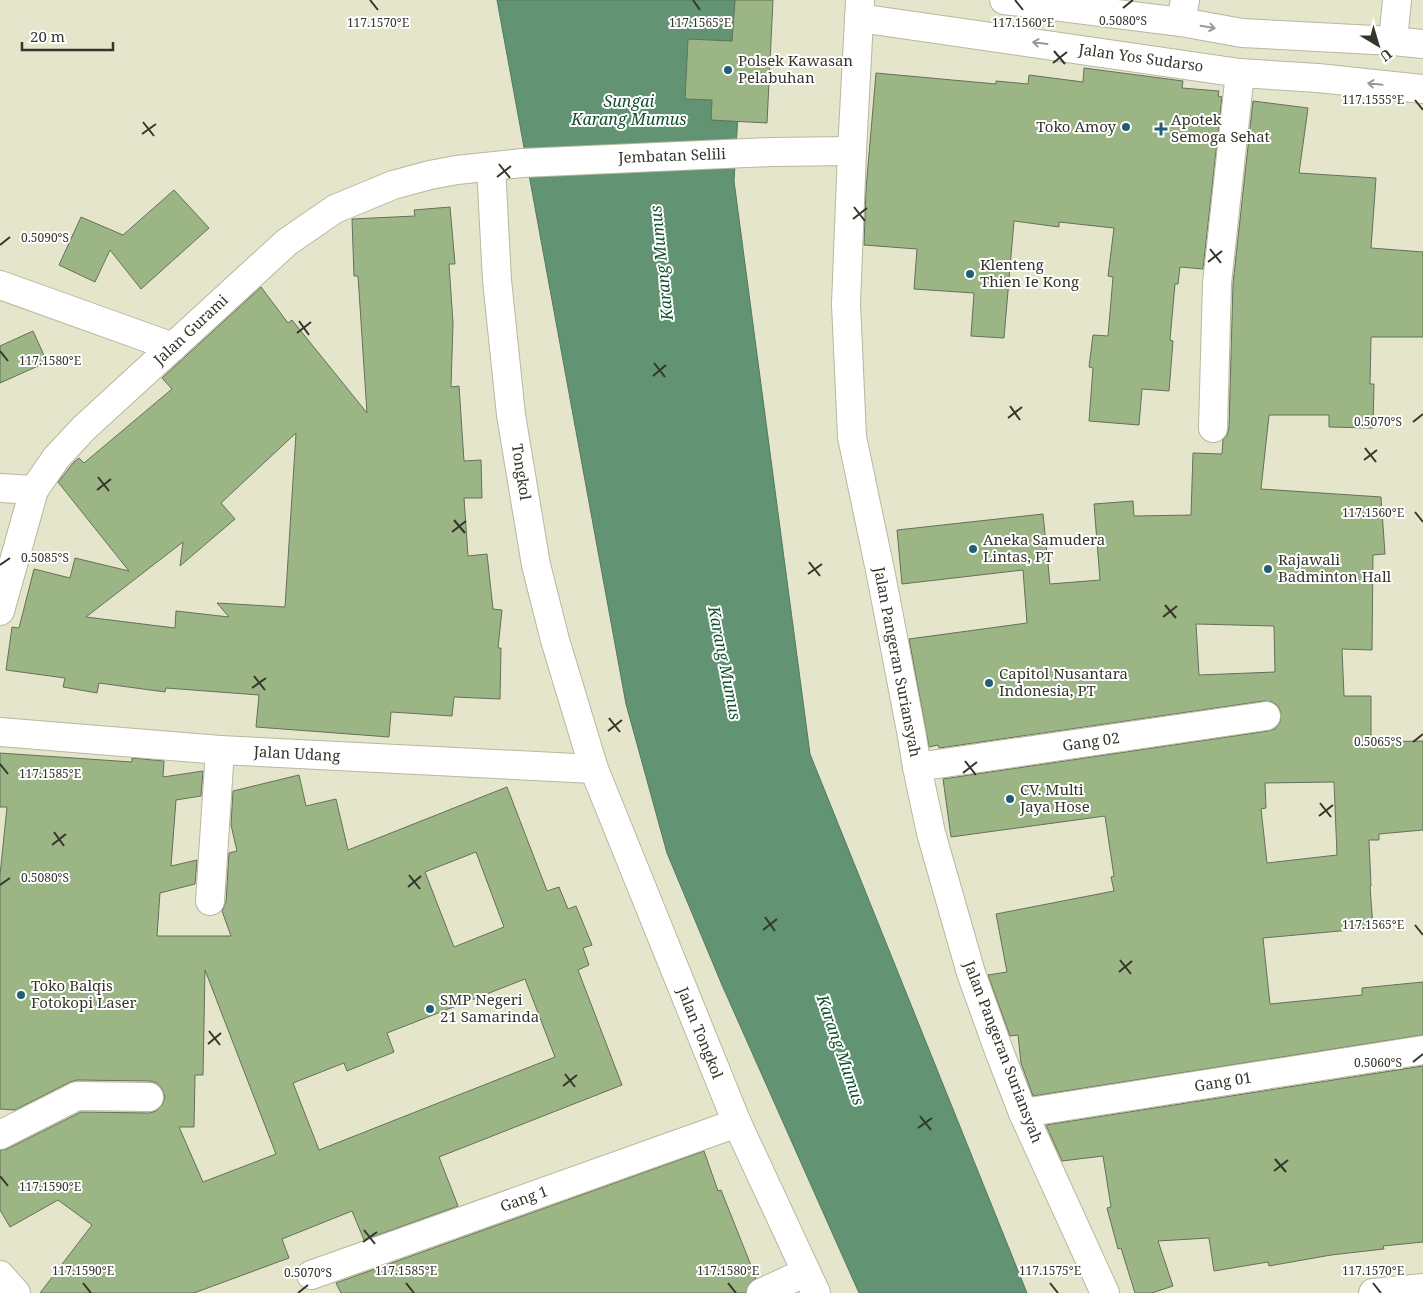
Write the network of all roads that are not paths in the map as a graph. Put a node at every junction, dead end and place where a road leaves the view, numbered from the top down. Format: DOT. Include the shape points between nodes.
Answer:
graph roads {
  1 [pos="1397,0"];
  2 [pos="1018,1"];
  3 [pos="860,9"];
  4 [pos="1183,11"];
  5 [pos="1393,41"];
  6 [pos="1423,44"];
  7 [pos="1240,73"];
  8 [pos="1423,89"];
  9 [pos="852,150"];
  10 [pos="491,167"];
  11 [pos="0,285"];
  12 [pos="173,347"];
  13 [pos="1213,428"];
  14 [pos="0,488"];
  15 [pos="34,490"];
  16 [pos="0,611"];
  17 [pos="1266,716"];
  18 [pos="0,732"];
  19 [pos="220,750"];
  20 [pos="916,767"];
  21 [pos="594,769"];
  22 [pos="210,901"];
  23 [pos="1423,1050"];
  24 [pos="149,1097"];
  25 [pos="1023,1113"];
  26 [pos="737,1123"];
  27 [pos="0,1135"];
  28 [pos="311,1275"];
  29 [pos="0,1276"];
  30 [pos="811,1283"];
  31 [pos="1423,1288"];
  32 [pos="16,1293"];
  33 [pos="761,1293"];
  34 [pos="1104,1293"];
  35 [pos="1373,1293"];
  1 -- 5 [label="main road"];
  2 -- 4 [label="main road"];
  7 -- 3 [label="main road, Jalan Yos Sudarso, one-way"];
  3 -- 9 [label="main road, Jalan Pangeran Suriansyah"];
  4 -- 5 [label="main road, one-way" via="1242,33"];
  5 -- 6 [label="main road"];
  8 -- 7 [label="main road, Jalan Yos Sudarso, one-way"];
  7 -- 13 [label="main road" via="1217,283"];
  9 -- 10 [label="main road, Jembatan Selili" via="522,163"];
  9 -- 20 [label="main road, Jalan Pangeran Suriansyah" via="846,304 852,437"];
  10 -- 12 [label="main road, Jalan Gurami" via="430,175 393,185 335,208 287,242"];
  10 -- 21 [label="main road, Tongkol" via="496,280 510,405 536,565"];
  11 -- 12 [label="main road"];
  12 -- 15 [label="main road, Jalan Gurami" via="68,444"];
  14 -- 15 [label="main road"];
  15 -- 16 [label="main road, Jalan Gurami"];
  17 -- 20 [label="main road, Gang 02"];
  18 -- 19 [label="main road, Jalan Udang"];
  19 -- 21 [label="main road, Jalan Udang"];
  19 -- 22 [label="main road"];
  20 -- 25 [label="main road, Jalan Pangeran Suriansyah" via="931,833 971,973"];
  21 -- 26 [label="main road, Jalan Tongkol"];
  23 -- 25 [label="main road, Gang 01"];
  24 -- 27 [label="main road" via="77,1096"];
  25 -- 34 [label="main road, Jalan Pangeran Suriansyah"];
  26 -- 28 [label="main road, Gang 1"];
  26 -- 30 [label="main road, Jalan Tongkol"];
  29 -- 32 [label="main road"];
  30 -- 33 [label="main road"];
  31 -- 35 [label="main road"];
}
